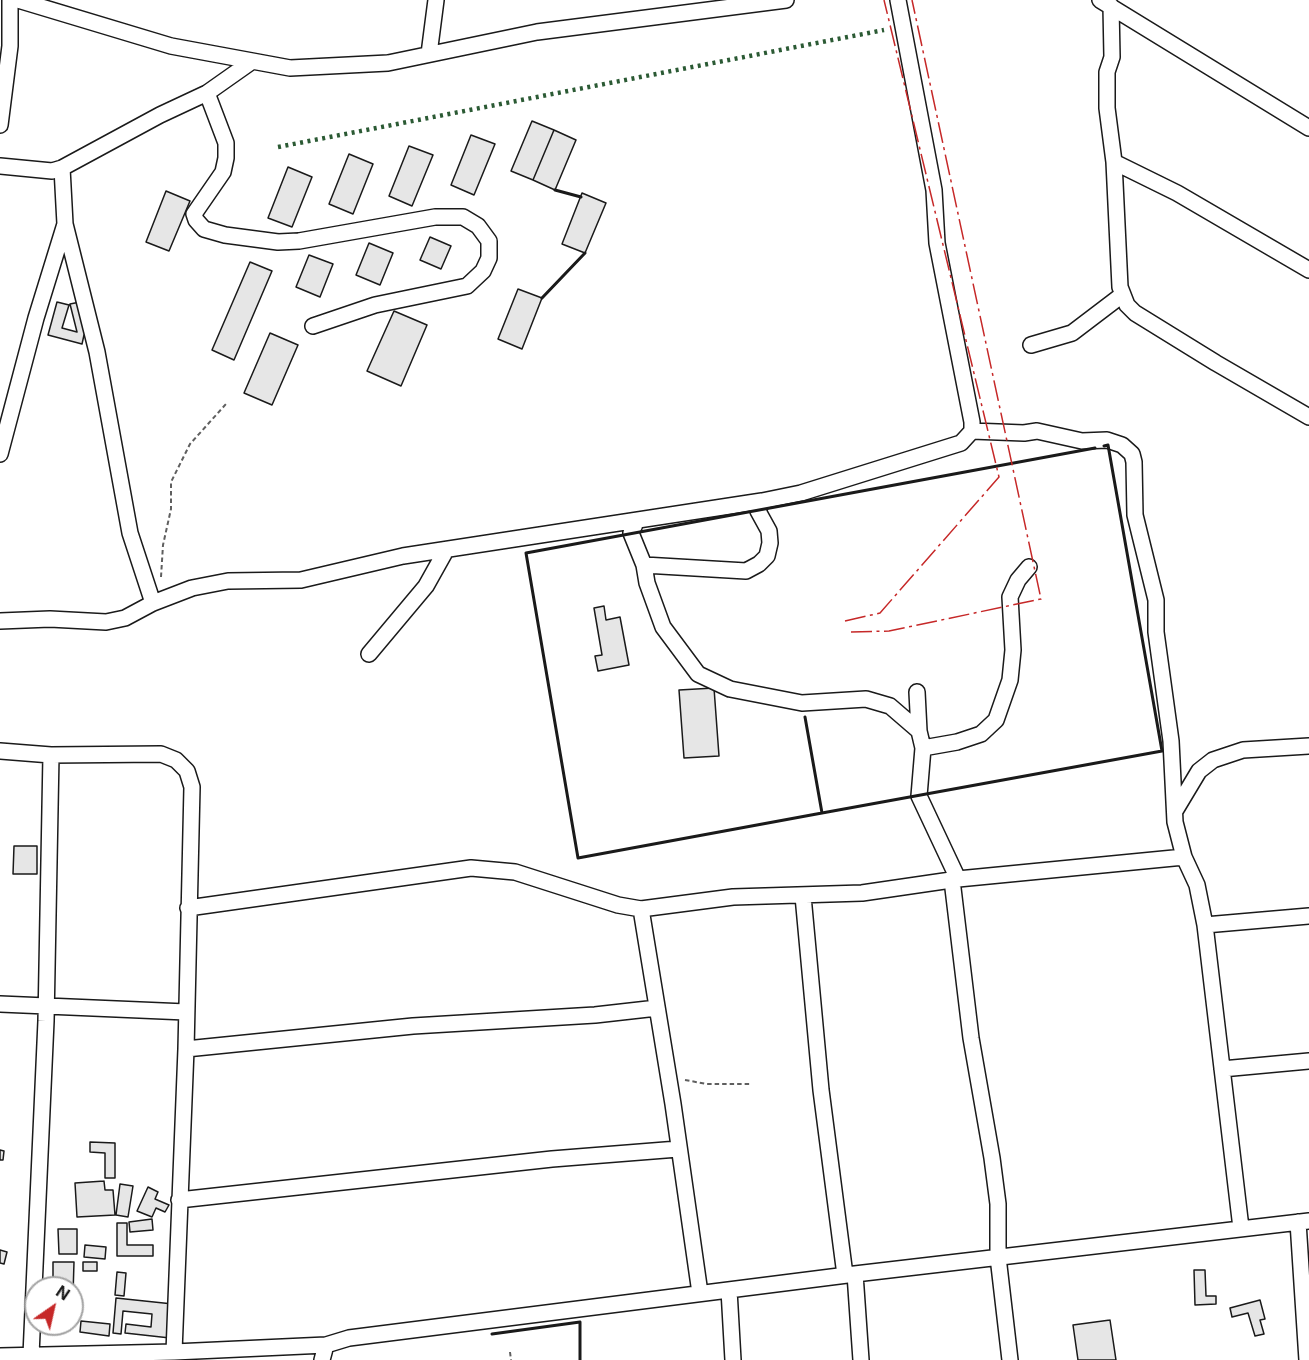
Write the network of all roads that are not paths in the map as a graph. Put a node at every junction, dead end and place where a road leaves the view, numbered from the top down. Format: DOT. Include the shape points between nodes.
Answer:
graph roads {
  1 [pos="10,0"];
  2 [pos="18,0"];
  3 [pos="436,0"];
  4 [pos="786,0"];
  5 [pos="898,0"];
  6 [pos="1105,3"];
  7 [pos="429,54"];
  8 [pos="251,62"];
  9 [pos="207,93"];
  10 [pos="0,125"];
  11 [pos="1309,128"];
  12 [pos="1114,162"];
  13 [pos="0,166"];
  14 [pos="62,168"];
  15 [pos="65,224"];
  16 [pos="1309,270"];
  17 [pos="1122,295"];
  18 [pos="313,326"];
  19 [pos="1031,345"];
  20 [pos="1309,417"];
  21 [pos="972,431"];
  22 [pos="0,454"];
  23 [pos="762,501"];
  24 [pos="637,520"];
  25 [pos="445,552"];
  26 [pos="644,565"];
  27 [pos="1029,567"];
  28 [pos="160,600"];
  29 [pos="0,621"];
  30 [pos="369,654"];
  31 [pos="917,692"];
  32 [pos="919,731"];
  33 [pos="1309,746"];
  34 [pos="923,748"];
  35 [pos="0,751"];
  36 [pos="51,755"];
  37 [pos="1175,811"];
  38 [pos="1184,857"];
  39 [pos="955,879"];
  40 [pos="803,896"];
  41 [pos="188,908"];
  42 [pos="641,909"];
  43 [pos="1309,916"];
  44 [pos="1205,925"];
  45 [pos="0,1004"];
  46 [pos="46,1007"];
  47 [pos="657,1008"];
  48 [pos="186,1012"];
  49 [pos="186,1049"];
  50 [pos="1309,1061"];
  51 [pos="1222,1069"];
  52 [pos="678,1149"];
  53 [pos="179,1200"];
  54 [pos="1303,1221"];
  55 [pos="1241,1228"];
  56 [pos="998,1257"];
  57 [pos="850,1274"];
  58 [pos="729,1290"];
  59 [pos="700,1293"];
  60 [pos="174,1352"];
  61 [pos="324,1352"];
  62 [pos="31,1355"];
  63 [pos="0,1356"];
  64 [pos="733,1360"];
  65 [pos="861,1360"];
  66 [pos="1010,1360"];
  67 [pos="1307,1360"];
  1 -- 10 [label="street" via="10,46"];
  2 -- 8 [label="street" via="171,46"];
  3 -- 7 [label="street"];
  4 -- 7 [label="street" via="537,32"];
  5 -- 21 [label="street" via="919,101 937,208 937,243"];
  6 -- 11 [label="street"];
  6 -- 12 [label="street" via="1112,57 1107,72 1107,108"];
  7 -- 8 [label="street" via="388,63 328,68"];
  8 -- 9 [label="street"];
  9 -- 14 [label="street"];
  9 -- 18 [label="street" via="225,143 226,158 223,172 195,214 204,229 278,242 435,217 463,217 489,241 489,258 483,271 467,286 375,305"];
  12 -- 16 [label="street" via="1178,193"];
  12 -- 17 [label="street"];
  13 -- 14 [label="street" via="52,171"];
  14 -- 15 [label="street"];
  15 -- 22 [label="street"];
  15 -- 28 [label="street" via="97,351 130,533"];
  17 -- 19 [label="street" via="1072,333"];
  17 -- 20 [label="street" via="1135,314"];
  21 -- 23 [label="street" via="961,443 932,454"];
  21 -- 37 [label="street" via="1045,432 1082,441 1107,440 1132,454 1135,515 1156,600"];
  23 -- 24 [label="street"];
  23 -- 26 [label="street" via="758,511 769,531 770,543 767,556 759,564 746,571"];
  24 -- 25 [label="street"];
  24 -- 26 [label="street" via="631,533"];
  25 -- 28 [label="street" via="403,556 301,580 228,580"];
  25 -- 30 [label="street" via="426,586"];
  26 -- 32 [label="street" via="663,627 698,674 730,689 802,703 866,699 890,706"];
  27 -- 34 [label="street" via="1010,597 1011,670 996,720 981,734"];
  28 -- 29 [label="street" via="125,618 106,622"];
  31 -- 32 [label="street"];
  32 -- 34 [label="street"];
  33 -- 37 [label="street" via="1243,750 1213,760 1199,771"];
  34 -- 39 [label="street" via="919,796"];
  35 -- 36 [label="street"];
  36 -- 41 [label="street" via="161,754 176,760 187,771 192,787"];
  36 -- 46 [label="street"];
  37 -- 38 [label="street" via="1174,822"];
  38 -- 39 [label="street"];
  38 -- 44 [label="street" via="1197,885"];
  39 -- 40 [label="street" via="862,893"];
  39 -- 56 [label="street" via="971,1038 993,1158"];
  40 -- 42 [label="street" via="722,898"];
  40 -- 57 [label="street" via="821,1090"];
  41 -- 42 [label="street" via="492,868 618,906"];
  41 -- 48 [label="street"];
  42 -- 47 [label="street"];
  43 -- 44 [label="street"];
  44 -- 51 [label="street"];
  45 -- 46 [label="street"];
  46 -- 48 [label="street"];
  46 -- 62 [label="street"];
  47 -- 49 [label="street" via="413,1026"];
  47 -- 52 [label="street"];
  48 -- 49 [label="street"];
  49 -- 53 [label="street"];
  50 -- 51 [label="street"];
  51 -- 55 [label="street"];
  52 -- 53 [label="street"];
  52 -- 59 [label="street"];
  53 -- 60 [label="street"];
  54 -- 55 [label="street"];
  54 -- 67 [label="street"];
  55 -- 56 [label="street"];
  56 -- 57 [label="street"];
  56 -- 66 [label="street"];
  57 -- 58 [label="street"];
  57 -- 65 [label="street"];
  58 -- 59 [label="street"];
  58 -- 64 [label="street"];
  59 -- 61 [label="street" via="348,1338"];
  60 -- 61 [label="street"];
  60 -- 62 [label="street"];
  62 -- 63 [label="street"];
}
